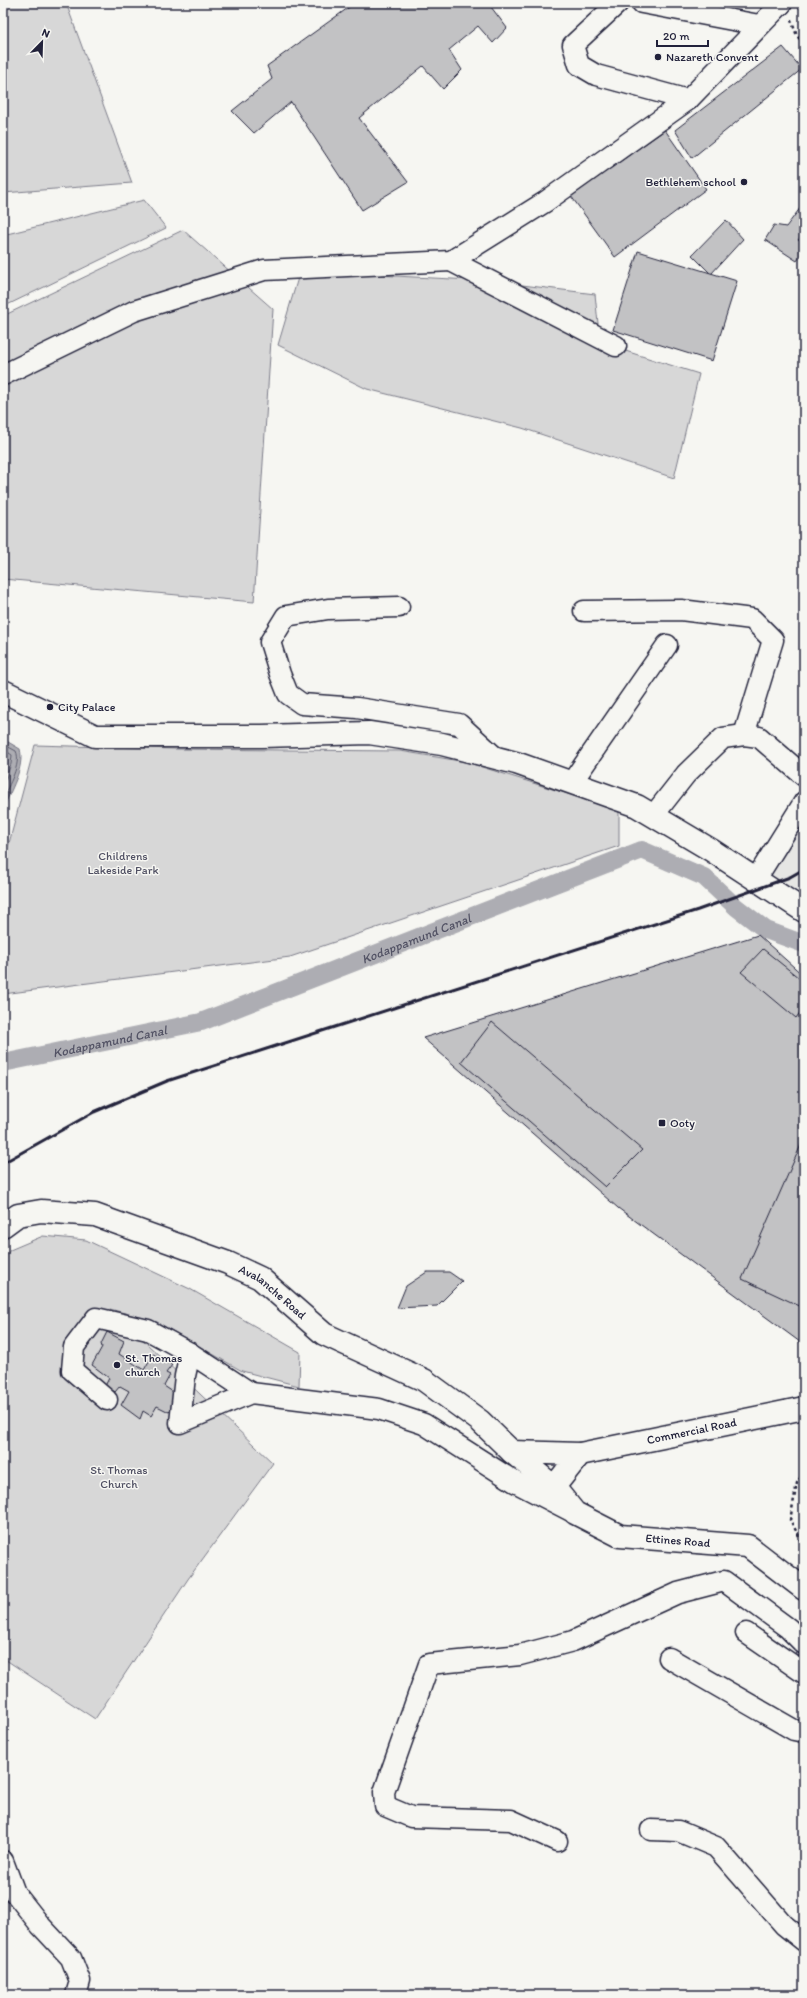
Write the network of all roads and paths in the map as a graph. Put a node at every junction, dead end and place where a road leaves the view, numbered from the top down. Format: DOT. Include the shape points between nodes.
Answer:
graph roads {
  1 [pos="618,3"];
  2 [pos="642,3"];
  3 [pos="783,7"];
  4 [pos="759,25"];
  5 [pos="804,47"];
  6 [pos="688,100"];
  7 [pos="451,262"];
  8 [pos="616,346"];
  9 [pos="3,375"];
  10 [pos="399,607"];
  11 [pos="584,611"];
  12 [pos="667,645"];
  13 [pos="3,691"];
  14 [pos="744,735"];
  15 [pos="495,757"];
  16 [pos="804,776"];
  17 [pos="572,782"];
  18 [pos="804,802"];
  19 [pos="653,816"];
  20 [pos="756,879"];
  21 [pos="804,911"];
  22 [pos="3,1226"];
  23 [pos="190,1353"];
  24 [pos="251,1393"];
  25 [pos="107,1400"];
  26 [pos="804,1408"];
  27 [pos="512,1452"];
  28 [pos="580,1454"];
  29 [pos="804,1472"];
  30 [pos="554,1487"];
  31 [pos="575,1513"];
  32 [pos="804,1545"];
  33 [pos="804,1589"];
  34 [pos="746,1634"];
  35 [pos="804,1644"];
  36 [pos="669,1658"];
  37 [pos="804,1673"];
  38 [pos="804,1732"];
  39 [pos="651,1830"];
  40 [pos="557,1841"];
  41 [pos="3,1861"];
  42 [pos="804,1941"];
  43 [pos="76,1995"];
  1 -- 6 [label="street" via="573,45 579,65 596,75"];
  2 -- 4 [label="street"];
  3 -- 4 [label="street"];
  3 -- 5 [label="path"];
  4 -- 6 [label="street"];
  6 -- 7 [label="street" via="545,202"];
  7 -- 8 [label="street"];
  7 -- 9 [label="street" via="264,270 134,311"];
  10 -- 15 [label="street" via="328,609 286,616 270,642 288,694 302,704 357,708 460,724"];
  11 -- 14 [label="street" via="681,610 752,619 773,640"];
  12 -- 17 [label="street"];
  13 -- 15 [label="street" via="95,736 369,733 442,744"];
  14 -- 16 [label="street" via="759,737"];
  14 -- 19 [label="street" via="723,738 686,774"];
  15 -- 17 [label="street"];
  17 -- 19 [label="street" via="637,806"];
  18 -- 20 [label="street"];
  19 -- 20 [label="street"];
  20 -- 21 [label="street"];
  22 -- 27 [label="street, Avalanche Road" via="18,1215 41,1211 95,1215 228,1263 260,1278 324,1334 424,1380 480,1422"];
  23 -- 24 [label="street"];
  23 -- 24 [label="street" via="180,1423"];
  23 -- 25 [label="street" via="148,1330 96,1318 74,1347 72,1370"];
  24 -- 31 [label="street" via="379,1409 424,1424 515,1482"];
  26 -- 28 [label="street, Commercial Road"];
  27 -- 28 [label="street, Commercial Road"];
  27 -- 30 [label="street, Avalanche Road"];
  28 -- 30 [label="street"];
  29 -- 32 [label="path" via="796,1483 790,1520"];
  30 -- 31 [label="street, Ettines Road"];
  31 -- 33 [label="street, Ettines Road" via="620,1536 748,1546"];
  34 -- 37 [label="street"];
  35 -- 40 [label="street" via="788,1628 724,1581 678,1594 573,1641 520,1655 429,1664 384,1792 385,1806 411,1817 511,1820"];
  36 -- 38 [label="street" via="794,1730"];
  39 -- 42 [label="street" via="678,1831 716,1847 784,1925"];
  41 -- 43 [label="street" via="15,1893 71,1958 80,1981"];
}
